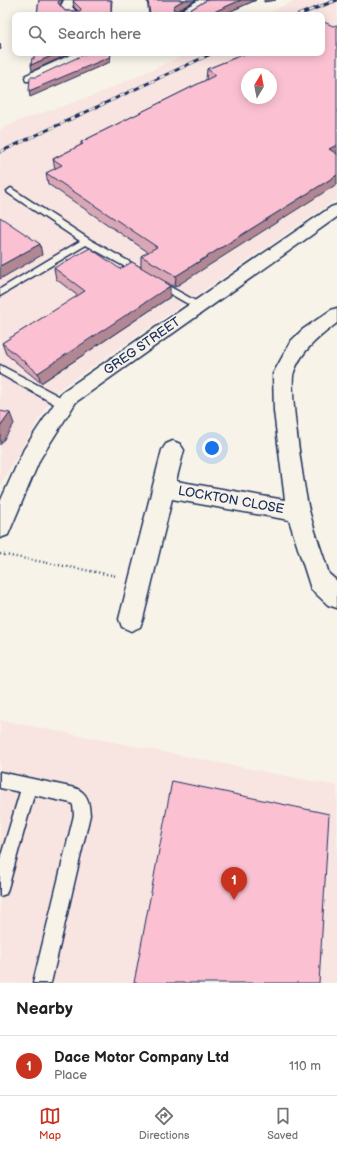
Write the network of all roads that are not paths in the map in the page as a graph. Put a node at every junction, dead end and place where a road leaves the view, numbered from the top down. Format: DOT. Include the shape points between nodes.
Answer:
graph roads {
  1 [pos="70,0"];
  2 [pos="208,0"];
  3 [pos="71,12"];
  4 [pos="186,12"];
  5 [pos="79,56"];
  6 [pos="31,78"];
  7 [pos="11,191"];
  8 [pos="337,210"];
  9 [pos="86,241"];
  10 [pos="0,293"];
  11 [pos="198,306"];
  12 [pos="337,314"];
  13 [pos="0,369"];
  14 [pos="64,404"];
  15 [pos="173,450"];
  16 [pos="164,488"];
  17 [pos="298,512"];
  18 [pos="0,528"];
  19 [pos="337,597"];
  20 [pos="131,619"];
  21 [pos="0,780"];
  22 [pos="29,786"];
  23 [pos="0,888"];
  24 [pos="42,983"];
  1 -- 3 [label="street" via="66,8"];
  2 -- 4 [label="street"];
  5 -- 6 [label="street"];
  7 -- 9 [label="lane"];
  8 -- 11 [label="street, GREG STREET"];
  9 -- 10 [label="lane"];
  9 -- 11 [label="lane"];
  11 -- 14 [label="street, GREG STREET" via="69,397"];
  12 -- 17 [label="street" via="298,346 283,374 284,411"];
  13 -- 14 [label="lane"];
  14 -- 18 [label="street, GREG STREET" via="31,455"];
  15 -- 16 [label="street, LOCKTON CLOSE"];
  16 -- 17 [label="street, LOCKTON CLOSE"];
  16 -- 20 [label="street, LOCKTON CLOSE"];
  17 -- 19 [label="street" via="319,580"];
  21 -- 22 [label="lane"];
  22 -- 23 [label="lane"];
  22 -- 24 [label="lane" via="75,796 81,802 82,815"];
}
